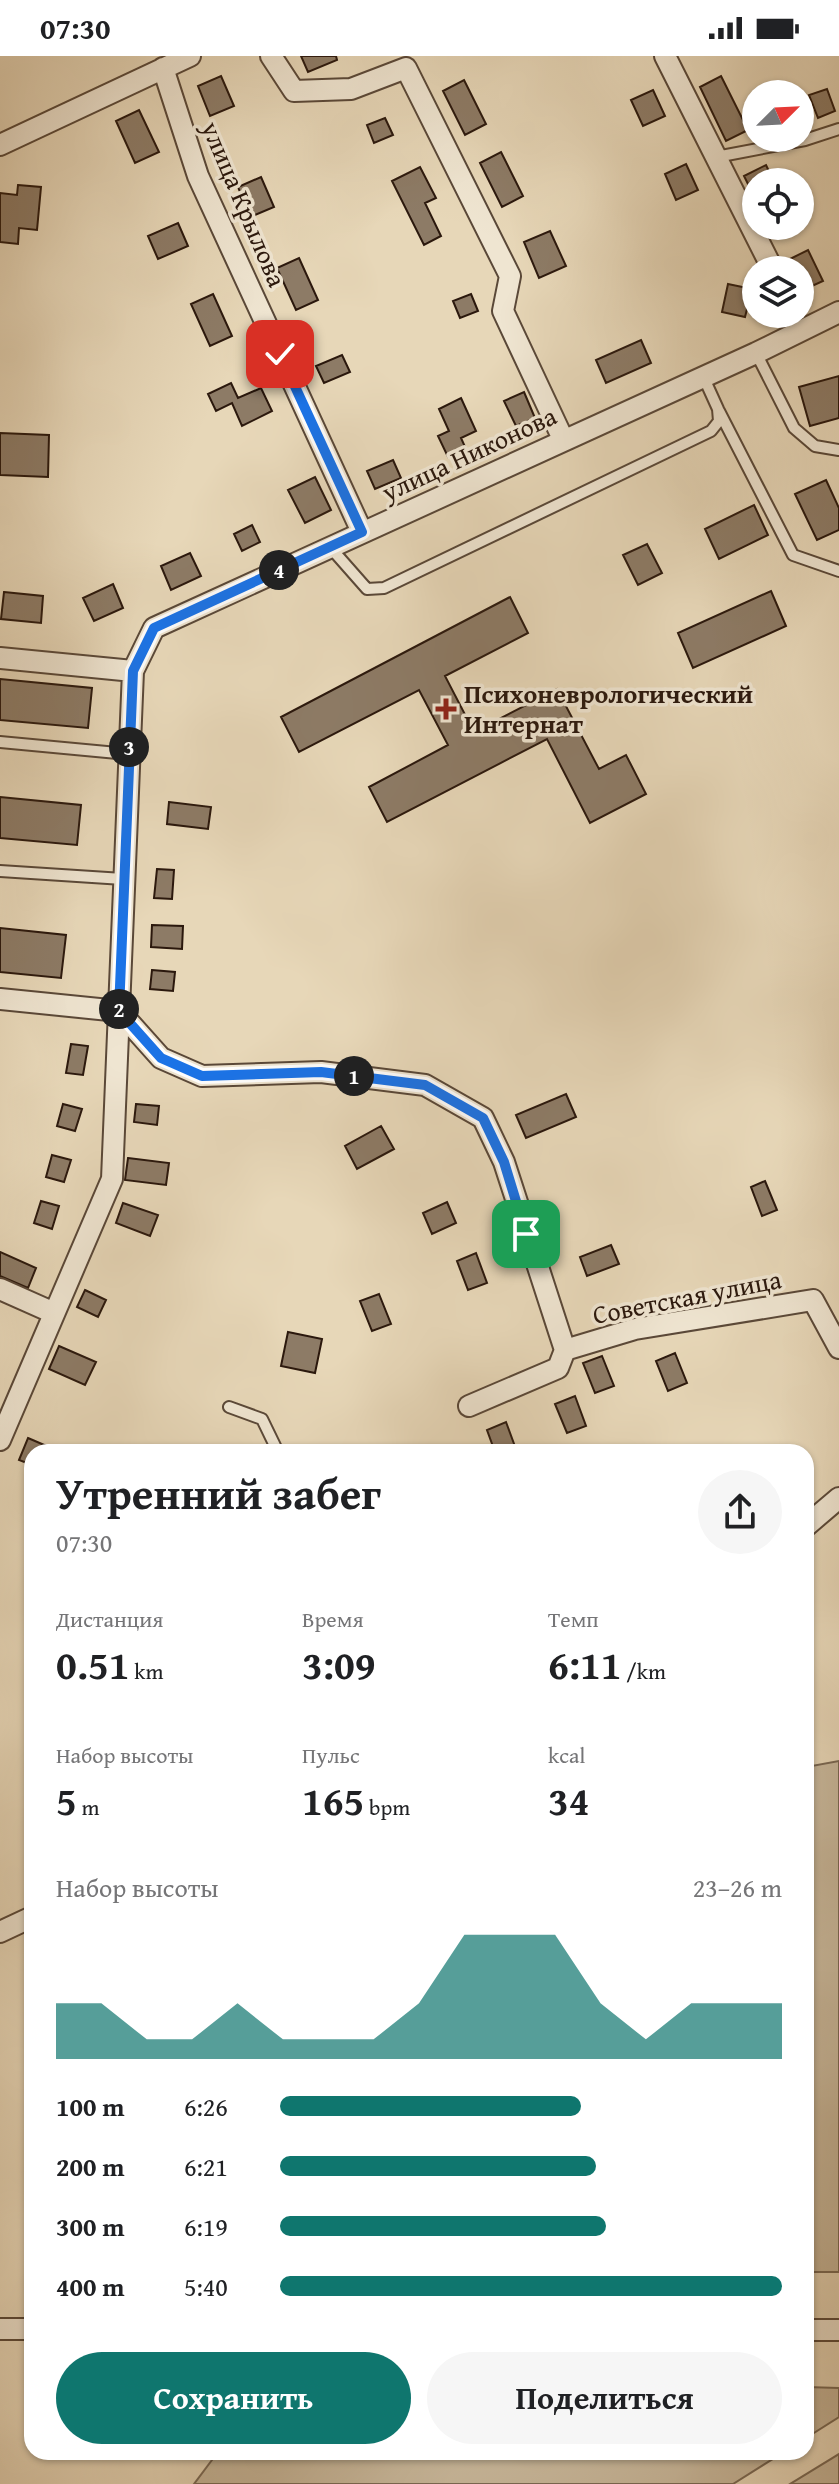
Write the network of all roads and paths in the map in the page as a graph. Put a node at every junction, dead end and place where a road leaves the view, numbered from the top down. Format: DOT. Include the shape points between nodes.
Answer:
graph roads {
  1 [pos="190,56"];
  2 [pos="271,56"];
  3 [pos="665,56"];
  4 [pos="163,68"];
  5 [pos="839,129"];
  6 [pos="0,145"];
  7 [pos="716,157"];
  8 [pos="766,256"];
  9 [pos="839,312"];
  10 [pos="814,318"];
  11 [pos="790,328"];
  12 [pos="756,353"];
  13 [pos="702,375"];
  14 [pos="718,409"];
  15 [pos="563,439"];
  16 [pos="839,450"];
  17 [pos="362,532"];
  18 [pos="330,547"];
  19 [pos="839,571"];
  20 [pos="0,658"];
  21 [pos="133,671"];
  22 [pos="0,742"];
  23 [pos="128,754"];
  24 [pos="0,871"];
  25 [pos="123,879"];
  26 [pos="0,999"];
  27 [pos="119,1011"];
  28 [pos="0,1289"];
  29 [pos="54,1313"];
  30 [pos="839,1348"];
  31 [pos="565,1350"];
  32 [pos="469,1406"];
  33 [pos="229,1407"];
  34 [pos="0,1440"];
  35 [pos="274,1444"];
  36 [pos="839,1498"];
  37 [pos="814,1519"];
  38 [pos="24,1921"];
  39 [pos="0,1932"];
  40 [pos="0,2329"];
  41 [pos="24,2329"];
  42 [pos="814,2330"];
  43 [pos="839,2330"];
  1 -- 4 [label="street"];
  2 -- 15 [label="street" via="294,91 351,89 406,68 510,276 503,311"];
  3 -- 7 [label="street"];
  4 -- 6 [label="street"];
  4 -- 17 [label="street, улица Крылова" via="198,176"];
  5 -- 7 [label="lane"];
  7 -- 8 [label="street"];
  9 -- 10 [label="street, улица Никонова"];
  11 -- 12 [label="street, улица Никонова"];
  12 -- 13 [label="street, улица Никонова"];
  12 -- 16 [label="lane" via="794,428 815,446"];
  13 -- 14 [label="lane"];
  13 -- 15 [label="street, улица Никонова"];
  14 -- 18 [label="lane" via="719,421 711,431 687,444 384,588 367,589"];
  14 -- 19 [label="lane" via="793,555"];
  15 -- 17 [label="street, улица Никонова"];
  17 -- 18 [label="street, улица Никонова"];
  18 -- 21 [label="street, улица Никонова" via="154,628"];
  20 -- 21 [label="street"];
  21 -- 23 [label="street"];
  22 -- 23 [label="lane"];
  23 -- 25 [label="street"];
  24 -- 25 [label="lane"];
  25 -- 27 [label="street"];
  26 -- 27 [label="street"];
  27 -- 29 [label="street" via="112,1179"];
  27 -- 31 [label="street, Советская улица" via="161,1058 202,1076 321,1072 425,1085 483,1118 504,1162"];
  28 -- 29 [label="street"];
  29 -- 34 [label="street"];
  30 -- 31 [label="street, Советская улица" via="813,1300 635,1329"];
  31 -- 32 [label="street, Советская улица" via="558,1368"];
  33 -- 35 [label="lane" via="262,1419"];
  36 -- 37 [label="street"];
  38 -- 39 [label="street"];
  40 -- 41 [label="street"];
  42 -- 43 [label="street"];
}
